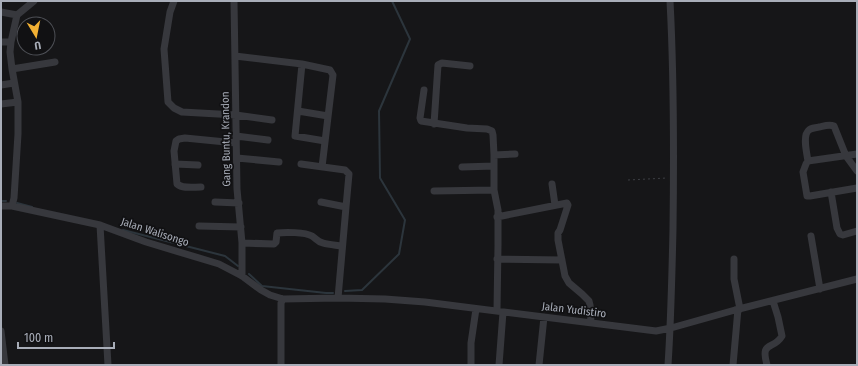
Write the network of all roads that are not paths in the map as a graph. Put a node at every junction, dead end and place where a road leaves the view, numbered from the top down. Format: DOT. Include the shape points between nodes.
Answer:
graph roads {
  1 [pos="34,1"];
  2 [pos="174,1"];
  3 [pos="234,1"];
  4 [pos="670,1"];
  5 [pos="1,12"];
  6 [pos="17,15"];
  7 [pos="1,42"];
  8 [pos="11,42"];
  9 [pos="235,56"];
  10 [pos="55,62"];
  11 [pos="302,64"];
  12 [pos="470,66"];
  13 [pos="12,69"];
  14 [pos="14,83"];
  15 [pos="1,85"];
  16 [pos="424,90"];
  17 [pos="18,102"];
  18 [pos="1,104"];
  19 [pos="298,111"];
  20 [pos="236,115"];
  21 [pos="328,116"];
  22 [pos="272,120"];
  23 [pos="434,124"];
  24 [pos="236,139"];
  25 [pos="268,140"];
  26 [pos="325,141"];
  27 [pos="515,154"];
  28 [pos="857,154"];
  29 [pos="494,155"];
  30 [pos="846,156"];
  31 [pos="237,158"];
  32 [pos="808,161"];
  33 [pos="279,162"];
  34 [pos="174,164"];
  35 [pos="301,164"];
  36 [pos="198,165"];
  37 [pos="494,166"];
  38 [pos="322,167"];
  39 [pos="462,167"];
  40 [pos="857,171"];
  41 [pos="552,184"];
  42 [pos="201,187"];
  43 [pos="857,188"];
  44 [pos="494,190"];
  45 [pos="434,191"];
  46 [pos="831,192"];
  47 [pos="214,202"];
  48 [pos="321,202"];
  49 [pos="238,203"];
  50 [pos="555,205"];
  51 [pos="1,206"];
  52 [pos="12,206"];
  53 [pos="346,207"];
  54 [pos="497,218"];
  55 [pos="100,225"];
  56 [pos="199,226"];
  57 [pos="241,227"];
  58 [pos="857,231"];
  59 [pos="811,236"];
  60 [pos="242,243"];
  61 [pos="342,246"];
  62 [pos="497,259"];
  63 [pos="734,259"];
  64 [pos="562,260"];
  65 [pos="242,276"];
  66 [pos="857,279"];
  67 [pos="820,289"];
  68 [pos="338,298"];
  69 [pos="282,299"];
  70 [pos="773,301"];
  71 [pos="476,309"];
  72 [pos="739,309"];
  73 [pos="500,311"];
  74 [pos="544,317"];
  75 [pos="591,322"];
  76 [pos="671,328"];
  77 [pos="1,331"];
  78 [pos="5,365"];
  79 [pos="108,365"];
  80 [pos="281,365"];
  81 [pos="470,365"];
  82 [pos="499,365"];
  83 [pos="539,365"];
  84 [pos="668,365"];
  85 [pos="733,365"];
  86 [pos="767,365"];
  1 -- 6 [label="street"];
  2 -- 20 [label="street" via="164,49 168,102 182,112"];
  3 -- 9 [label="street, Gang Buntu, Krandon"];
  4 -- 76 [label="street" via="674,178"];
  5 -- 6 [label="street"];
  6 -- 8 [label="street"];
  7 -- 8 [label="street"];
  8 -- 13 [label="street"];
  9 -- 11 [label="street"];
  9 -- 20 [label="street, Gang Buntu, Krandon"];
  10 -- 13 [label="street"];
  11 -- 19 [label="street"];
  11 -- 21 [label="street" via="330,70 332,73"];
  12 -- 23 [label="street" via="442,63 438,65"];
  13 -- 14 [label="street"];
  14 -- 15 [label="street"];
  14 -- 17 [label="street"];
  16 -- 23 [label="street" via="420,120"];
  17 -- 18 [label="street"];
  17 -- 52 [label="street" via="16,184"];
  19 -- 21 [label="street"];
  19 -- 26 [label="street" via="295,137"];
  20 -- 22 [label="street"];
  20 -- 24 [label="street, Gang Buntu, Krandon"];
  21 -- 26 [label="street"];
  23 -- 29 [label="street" via="492,131"];
  24 -- 25 [label="street"];
  24 -- 31 [label="street, Gang Buntu, Krandon"];
  24 -- 34 [label="street" via="179,139 174,151"];
  26 -- 38 [label="street"];
  27 -- 29 [label="street"];
  28 -- 30 [label="street"];
  29 -- 37 [label="street"];
  30 -- 32 [label="street"];
  30 -- 32 [label="street" via="834,126 821,126 809,130 806,134"];
  30 -- 40 [label="street"];
  31 -- 33 [label="street"];
  31 -- 49 [label="street, Gang Buntu, Krandon"];
  32 -- 46 [label="street" via="803,172 807,196"];
  34 -- 36 [label="street"];
  34 -- 42 [label="street" via="178,185"];
  35 -- 38 [label="street"];
  37 -- 39 [label="street"];
  37 -- 44 [label="street"];
  38 -- 53 [label="street" via="345,170 349,174"];
  41 -- 50 [label="street"];
  43 -- 46 [label="street"];
  44 -- 45 [label="street"];
  44 -- 54 [label="street"];
  46 -- 58 [label="street" via="840,234"];
  47 -- 49 [label="street"];
  48 -- 53 [label="street"];
  49 -- 57 [label="street, Gang Buntu, Krandon"];
  50 -- 54 [label="street"];
  50 -- 64 [label="street" via="568,205 558,233"];
  51 -- 52 [label="street, Jalan Walisongo"];
  52 -- 55 [label="street, Jalan Walisongo"];
  53 -- 61 [label="street"];
  54 -- 62 [label="street"];
  55 -- 65 [label="street, Jalan Walisongo" via="219,264"];
  55 -- 79 [label="street"];
  56 -- 57 [label="street"];
  57 -- 60 [label="street, Gang Buntu, Krandon"];
  59 -- 67 [label="street"];
  60 -- 61 [label="street" via="274,244 277,233 281,232 305,234 323,244"];
  60 -- 65 [label="street, Gang Buntu, Krandon"];
  61 -- 68 [label="street"];
  62 -- 64 [label="street"];
  62 -- 73 [label="street"];
  63 -- 72 [label="street"];
  64 -- 75 [label="street" via="567,280 589,301"];
  65 -- 69 [label="street, Jalan Walisongo" via="261,290"];
  66 -- 67 [label="street, Jalan Yudistiro"];
  67 -- 70 [label="street, Jalan Yudistiro"];
  68 -- 69 [label="street, Jalan Yudistiro"];
  68 -- 71 [label="street, Jalan Yudistiro" via="385,299"];
  69 -- 80 [label="street"];
  70 -- 72 [label="street, Jalan Yudistiro"];
  70 -- 86 [label="street" via="782,336 764,352"];
  71 -- 73 [label="street, Jalan Yudistiro"];
  71 -- 81 [label="street"];
  72 -- 76 [label="street, Jalan Yudistiro"];
  72 -- 85 [label="street"];
  73 -- 74 [label="street, Jalan Yudistiro"];
  73 -- 82 [label="street"];
  74 -- 75 [label="street, Jalan Yudistiro"];
  74 -- 83 [label="street"];
  75 -- 76 [label="street, Jalan Yudistiro" via="656,331"];
  76 -- 84 [label="street"];
  77 -- 78 [label="street"];
}
